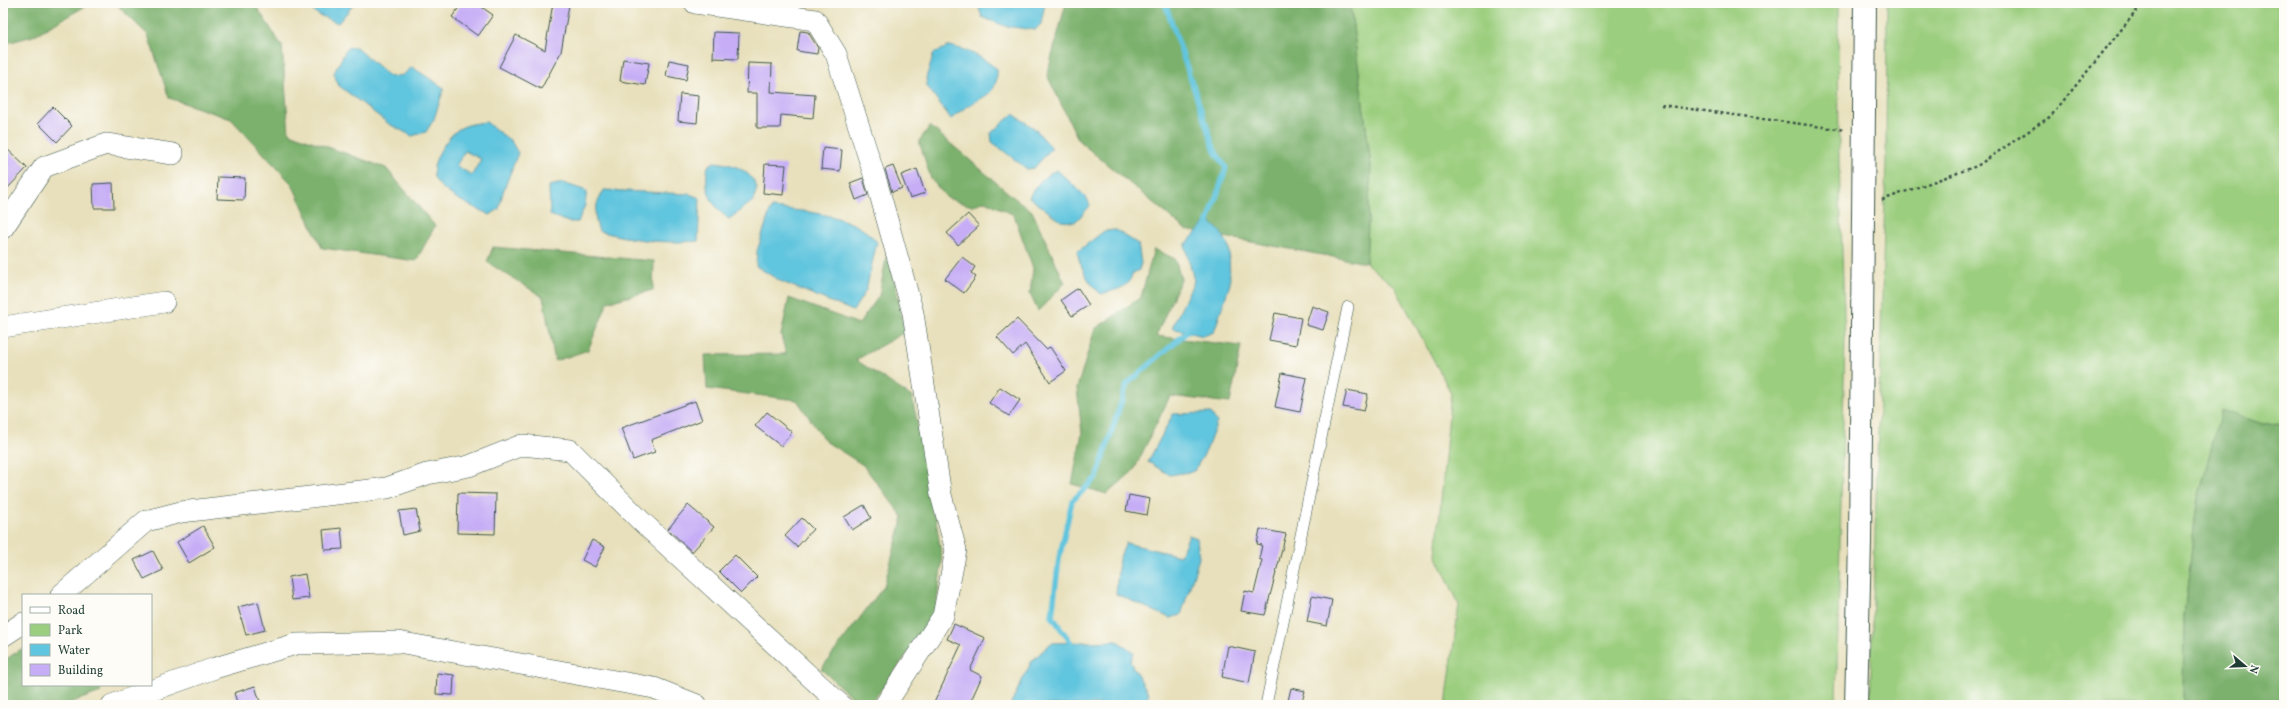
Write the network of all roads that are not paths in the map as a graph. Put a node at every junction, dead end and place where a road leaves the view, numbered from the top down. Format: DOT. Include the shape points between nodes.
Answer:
graph roads {
  1 [pos="694,3"];
  2 [pos="1865,3"];
  3 [pos="174,154"];
  4 [pos="3,228"];
  5 [pos="164,302"];
  6 [pos="1348,307"];
  7 [pos="3,327"];
  8 [pos="62,594"];
  9 [pos="22,624"];
  10 [pos="3,636"];
  11 [pos="112,705"];
  12 [pos="697,705"];
  13 [pos="841,705"];
  14 [pos="885,705"];
  15 [pos="1266,705"];
  16 [pos="1856,705"];
  1 -- 14 [label="street" via="815,20 836,54 878,187 909,298 941,495 956,550 943,616"];
  2 -- 16 [label="street"];
  3 -- 4 [label="street" via="106,144 44,167"];
  5 -- 7 [label="street"];
  6 -- 15 [label="lane"];
  8 -- 13 [label="street" via="146,521 181,512 388,488 427,474 469,466 522,445 570,450 641,521"];
  9 -- 10 [label="street"];
  11 -- 12 [label="street" via="215,668 296,644 398,642 654,688"];
}
